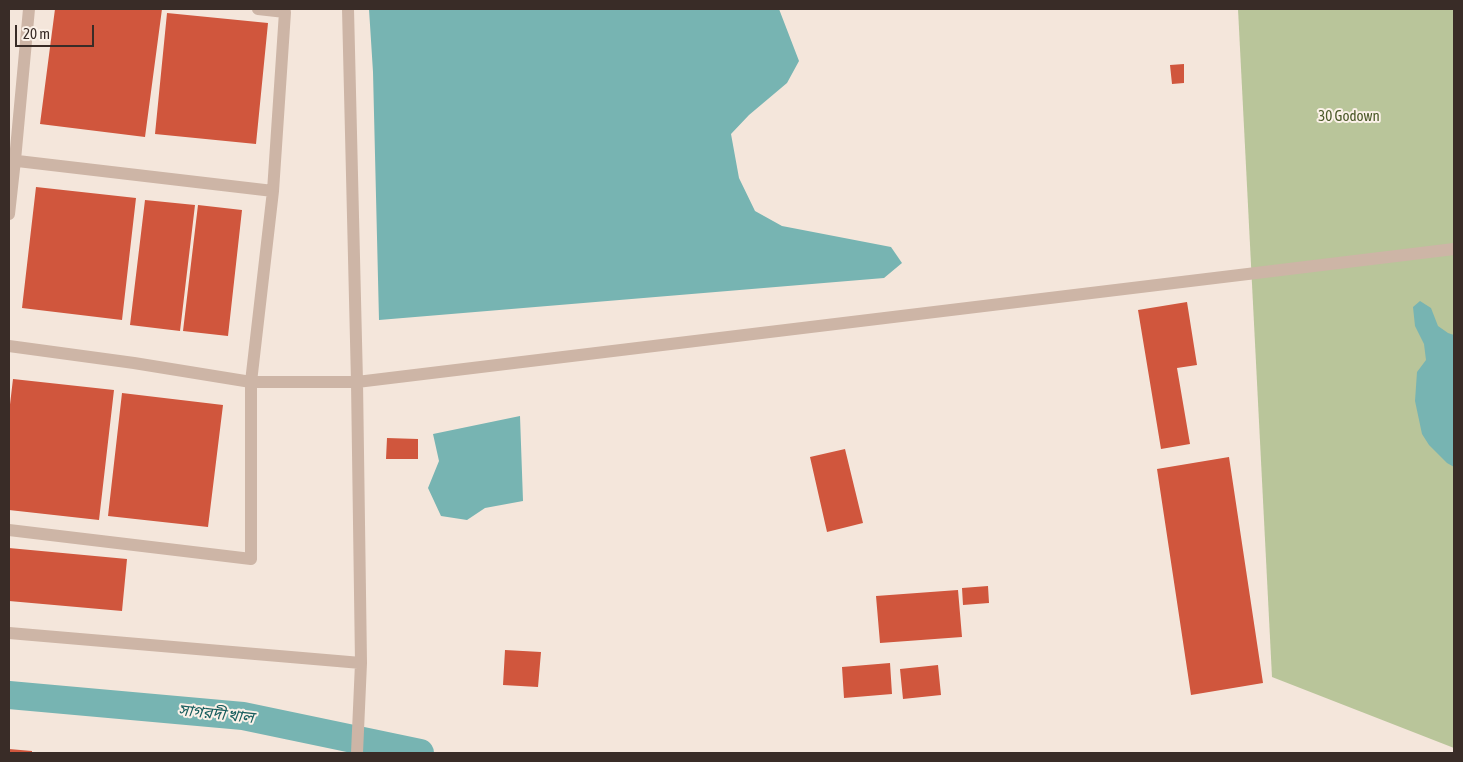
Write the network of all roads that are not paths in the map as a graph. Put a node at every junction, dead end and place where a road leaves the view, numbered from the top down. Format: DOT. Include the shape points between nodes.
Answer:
graph roads {
  1 [pos="29,9"];
  2 [pos="258,9"];
  3 [pos="348,9"];
  4 [pos="12,160"];
  5 [pos="273,191"];
  6 [pos="9,214"];
  7 [pos="1454,249"];
  8 [pos="9,346"];
  9 [pos="252,382"];
  10 [pos="357,382"];
  11 [pos="9,530"];
  12 [pos="9,633"];
  13 [pos="361,663"];
  14 [pos="357,753"];
  1 -- 4 [label="street"];
  2 -- 5 [label="street" via="285,12"];
  3 -- 10 [label="street"];
  4 -- 5 [label="street"];
  4 -- 6 [label="street"];
  5 -- 9 [label="street"];
  7 -- 10 [label="street"];
  8 -- 9 [label="street"];
  9 -- 10 [label="street"];
  9 -- 11 [label="street" via="251,559"];
  10 -- 13 [label="street"];
  12 -- 13 [label="street"];
  13 -- 14 [label="street"];
}
